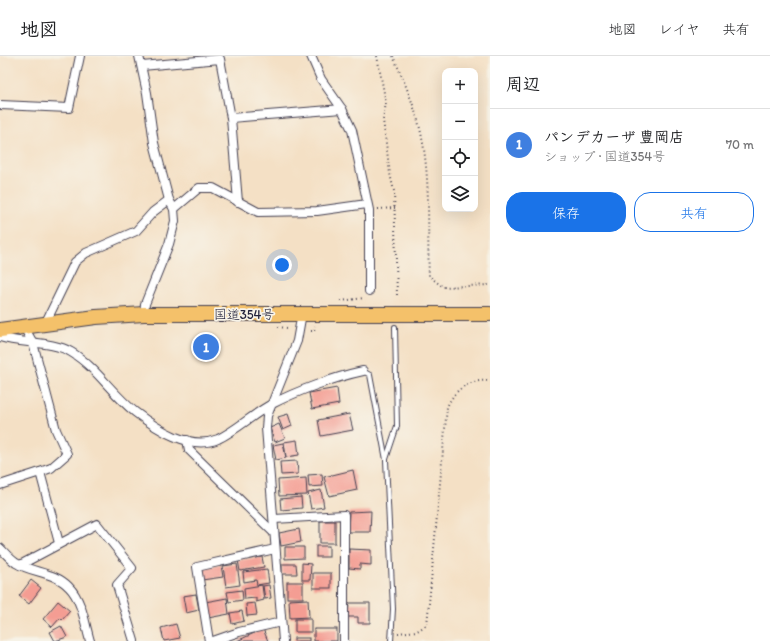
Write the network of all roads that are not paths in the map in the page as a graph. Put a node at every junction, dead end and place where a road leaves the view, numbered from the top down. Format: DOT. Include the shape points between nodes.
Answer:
graph roads {
  1 [pos="80,56"];
  2 [pos="139,56"];
  3 [pos="311,56"];
  4 [pos="142,66"];
  5 [pos="0,105"];
  6 [pos="342,109"];
  7 [pos="231,118"];
  8 [pos="169,200"];
  9 [pos="238,202"];
  10 [pos="368,207"];
  11 [pos="174,209"];
  12 [pos="369,291"];
  13 [pos="302,313"];
  14 [pos="144,314"];
  15 [pos="484,314"];
  16 [pos="45,324"];
  17 [pos="24,327"];
  18 [pos="395,327"];
  19 [pos="0,330"];
  20 [pos="0,337"];
  21 [pos="33,343"];
  22 [pos="363,371"];
  23 [pos="272,404"];
  24 [pos="187,440"];
  25 [pos="386,460"];
  26 [pos="40,472"];
  27 [pos="0,485"];
  28 [pos="274,519"];
  29 [pos="274,533"];
  30 [pos="59,543"];
  31 [pos="0,548"];
  32 [pos="275,549"];
  33 [pos="20,565"];
  34 [pos="281,622"];
  35 [pos="90,641"];
  36 [pos="134,641"];
  37 [pos="209,641"];
  38 [pos="213,641"];
  39 [pos="283,641"];
  40 [pos="344,641"];
  41 [pos="391,641"];
  1 -- 5 [label="street" via="69,108"];
  2 -- 4 [label="street"];
  3 -- 6 [label="street" via="321,79"];
  4 -- 7 [label="street" via="220,59"];
  4 -- 8 [label="street" via="154,143"];
  6 -- 7 [label="street"];
  6 -- 10 [label="street" via="352,130"];
  7 -- 9 [label="street"];
  8 -- 11 [label="street"];
  8 -- 16 [label="street" via="153,212 136,231 86,253 75,262"];
  9 -- 10 [label="street" via="258,212"];
  9 -- 11 [label="street" via="213,188 199,188"];
  10 -- 12 [label="street"];
  11 -- 14 [label="street" via="175,220 169,244 145,304"];
  13 -- 14 [label="highway, 国道354号"];
  13 -- 15 [label="highway, 国道354号"];
  13 -- 23 [label="street" via="297,341"];
  14 -- 16 [label="highway, 国道354号"];
  16 -- 17 [label="highway, 国道354号"];
  17 -- 19 [label="highway, 国道354号"];
  17 -- 21 [label="street"];
  18 -- 25 [label="lane" via="397,426"];
  20 -- 21 [label="street"];
  21 -- 24 [label="street" via="70,351 86,363 135,412 171,436"];
  21 -- 26 [label="street" via="56,430 67,454 51,468"];
  22 -- 23 [label="street" via="342,376"];
  22 -- 25 [label="lane" via="370,375"];
  23 -- 24 [label="street" via="217,439 195,442"];
  23 -- 28 [label="street" via="266,428"];
  24 -- 29 [label="street" via="189,450"];
  25 -- 41 [label="lane" via="393,633"];
  26 -- 27 [label="street"];
  26 -- 30 [label="street"];
  28 -- 29 [label="street"];
  28 -- 40 [label="street" via="344,514"];
  29 -- 32 [label="street"];
  30 -- 33 [label="street"];
  30 -- 36 [label="street" via="97,524 132,568 117,585"];
  31 -- 33 [label="street"];
  32 -- 34 [label="street"];
  32 -- 37 [label="street" via="197,566"];
  33 -- 35 [label="street" via="55,576 69,587 79,602"];
  34 -- 38 [label="street"];
  34 -- 39 [label="street"];
}
